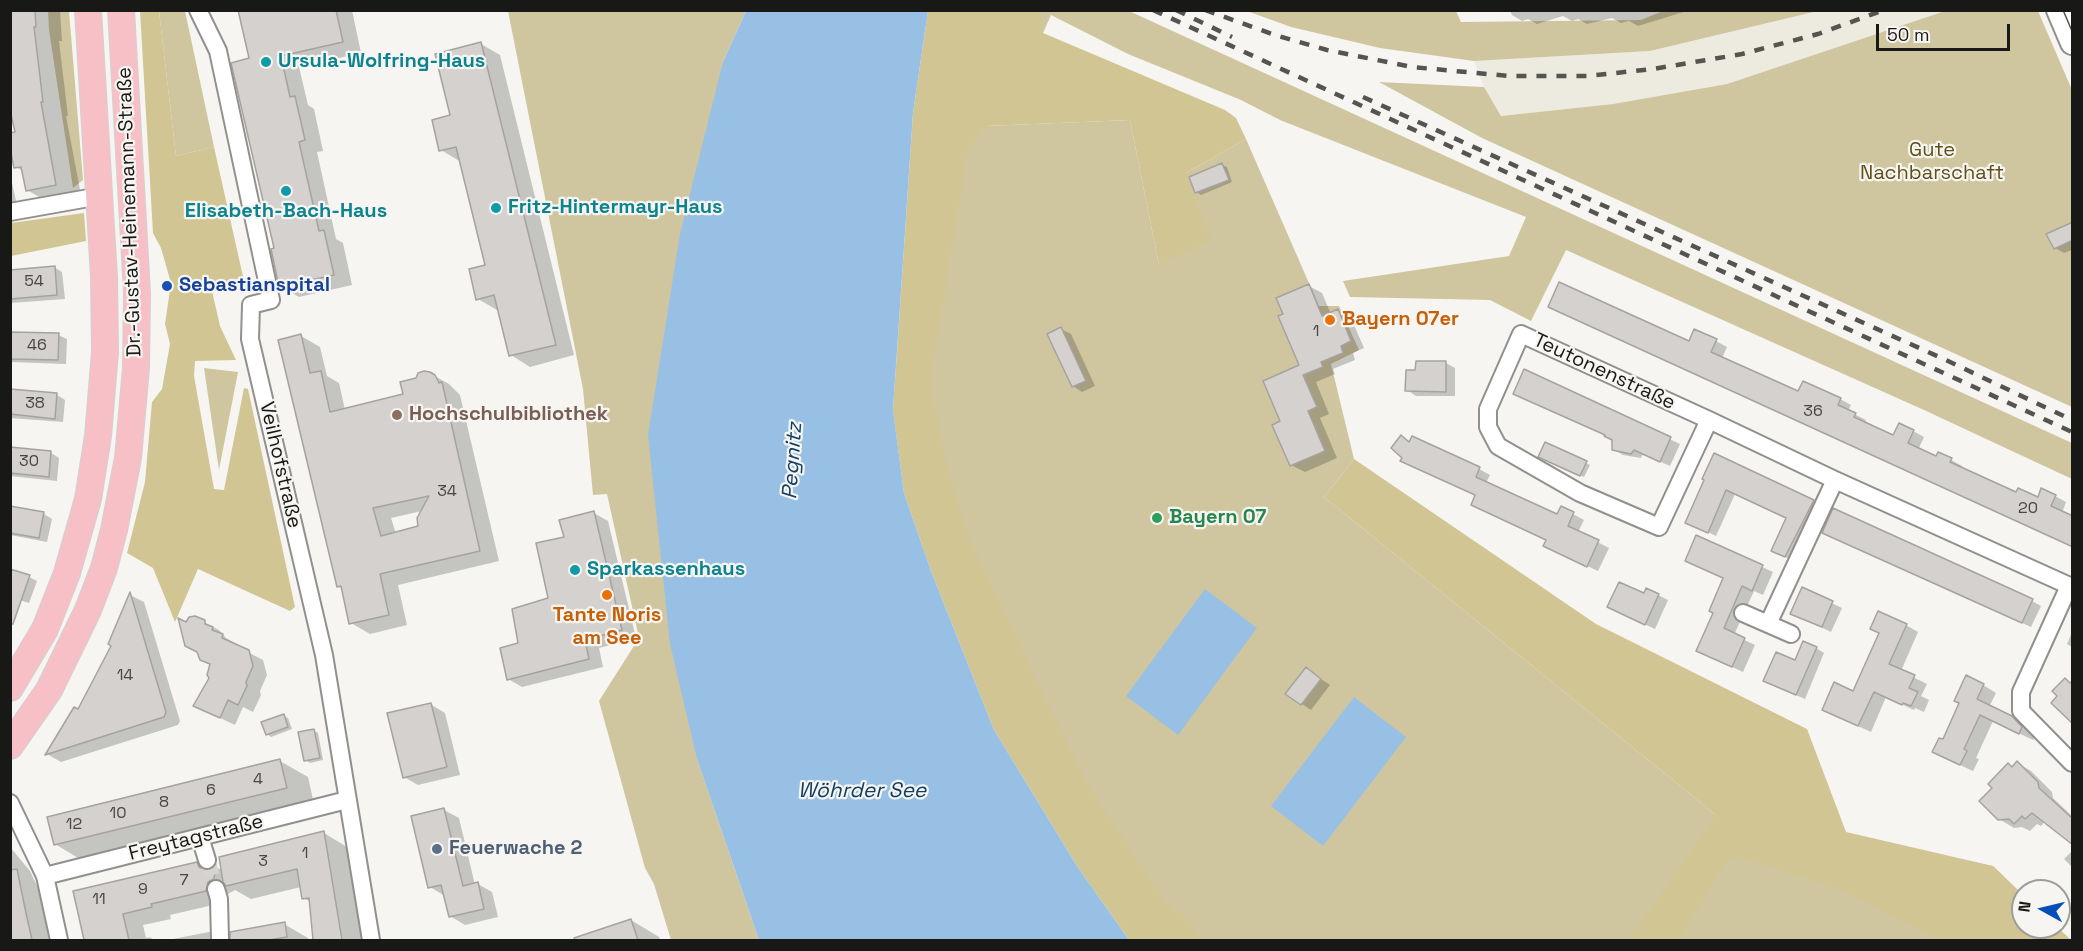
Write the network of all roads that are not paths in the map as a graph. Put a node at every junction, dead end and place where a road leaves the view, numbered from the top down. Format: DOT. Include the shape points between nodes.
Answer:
graph roads {
  1 [pos="88,10"];
  2 [pos="121,10"];
  3 [pos="198,10"];
  4 [pos="2058,10"];
  5 [pos="2073,43"];
  6 [pos="100,196"];
  7 [pos="10,212"];
  8 [pos="1709,420"];
  9 [pos="1835,480"];
  10 [pos="2071,587"];
  11 [pos="1743,613"];
  12 [pos="1768,624"];
  13 [pos="1791,634"];
  14 [pos="12,691"];
  15 [pos="10,746"];
  16 [pos="2073,763"];
  17 [pos="347,800"];
  18 [pos="10,803"];
  19 [pos="200,837"];
  20 [pos="207,860"];
  21 [pos="45,876"];
  22 [pos="216,889"];
  23 [pos="59,940"];
  24 [pos="220,940"];
  25 [pos="371,940"];
  1 -- 6 [label="main road, Dr.-Gustav-Heinemann-Straße"];
  2 -- 15 [label="main road, Dr.-Gustav-Heinemann-Straße" via="137,293 136,368 128,458 114,530 88,610 49,690"];
  3 -- 17 [label="street, Veilhofstraße" via="218,51 271,300 251,305 250,339 322,645"];
  4 -- 5 [label="main road"];
  6 -- 7 [label="street"];
  6 -- 14 [label="main road, Dr.-Gustav-Heinemann-Straße" via="105,352 94,470 63,585"];
  8 -- 8 [label="street, Teutonenstraße" via="1659,527 1580,493 1498,446 1488,427 1488,409 1521,334"];
  8 -- 9 [label="street, Teutonenstraße"];
  9 -- 10 [label="street, Teutonenstraße"];
  9 -- 12 [label="street"];
  10 -- 16 [label="street" via="2021,692 2021,711"];
  11 -- 12 [label="street"];
  12 -- 13 [label="street"];
  17 -- 19 [label="street, Freytagstraße"];
  17 -- 25 [label="street, Veilhofstraße"];
  18 -- 21 [label="street"];
  19 -- 20 [label="street"];
  19 -- 21 [label="street, Freytagstraße"];
  21 -- 23 [label="street"];
  22 -- 24 [label="street"];
}
